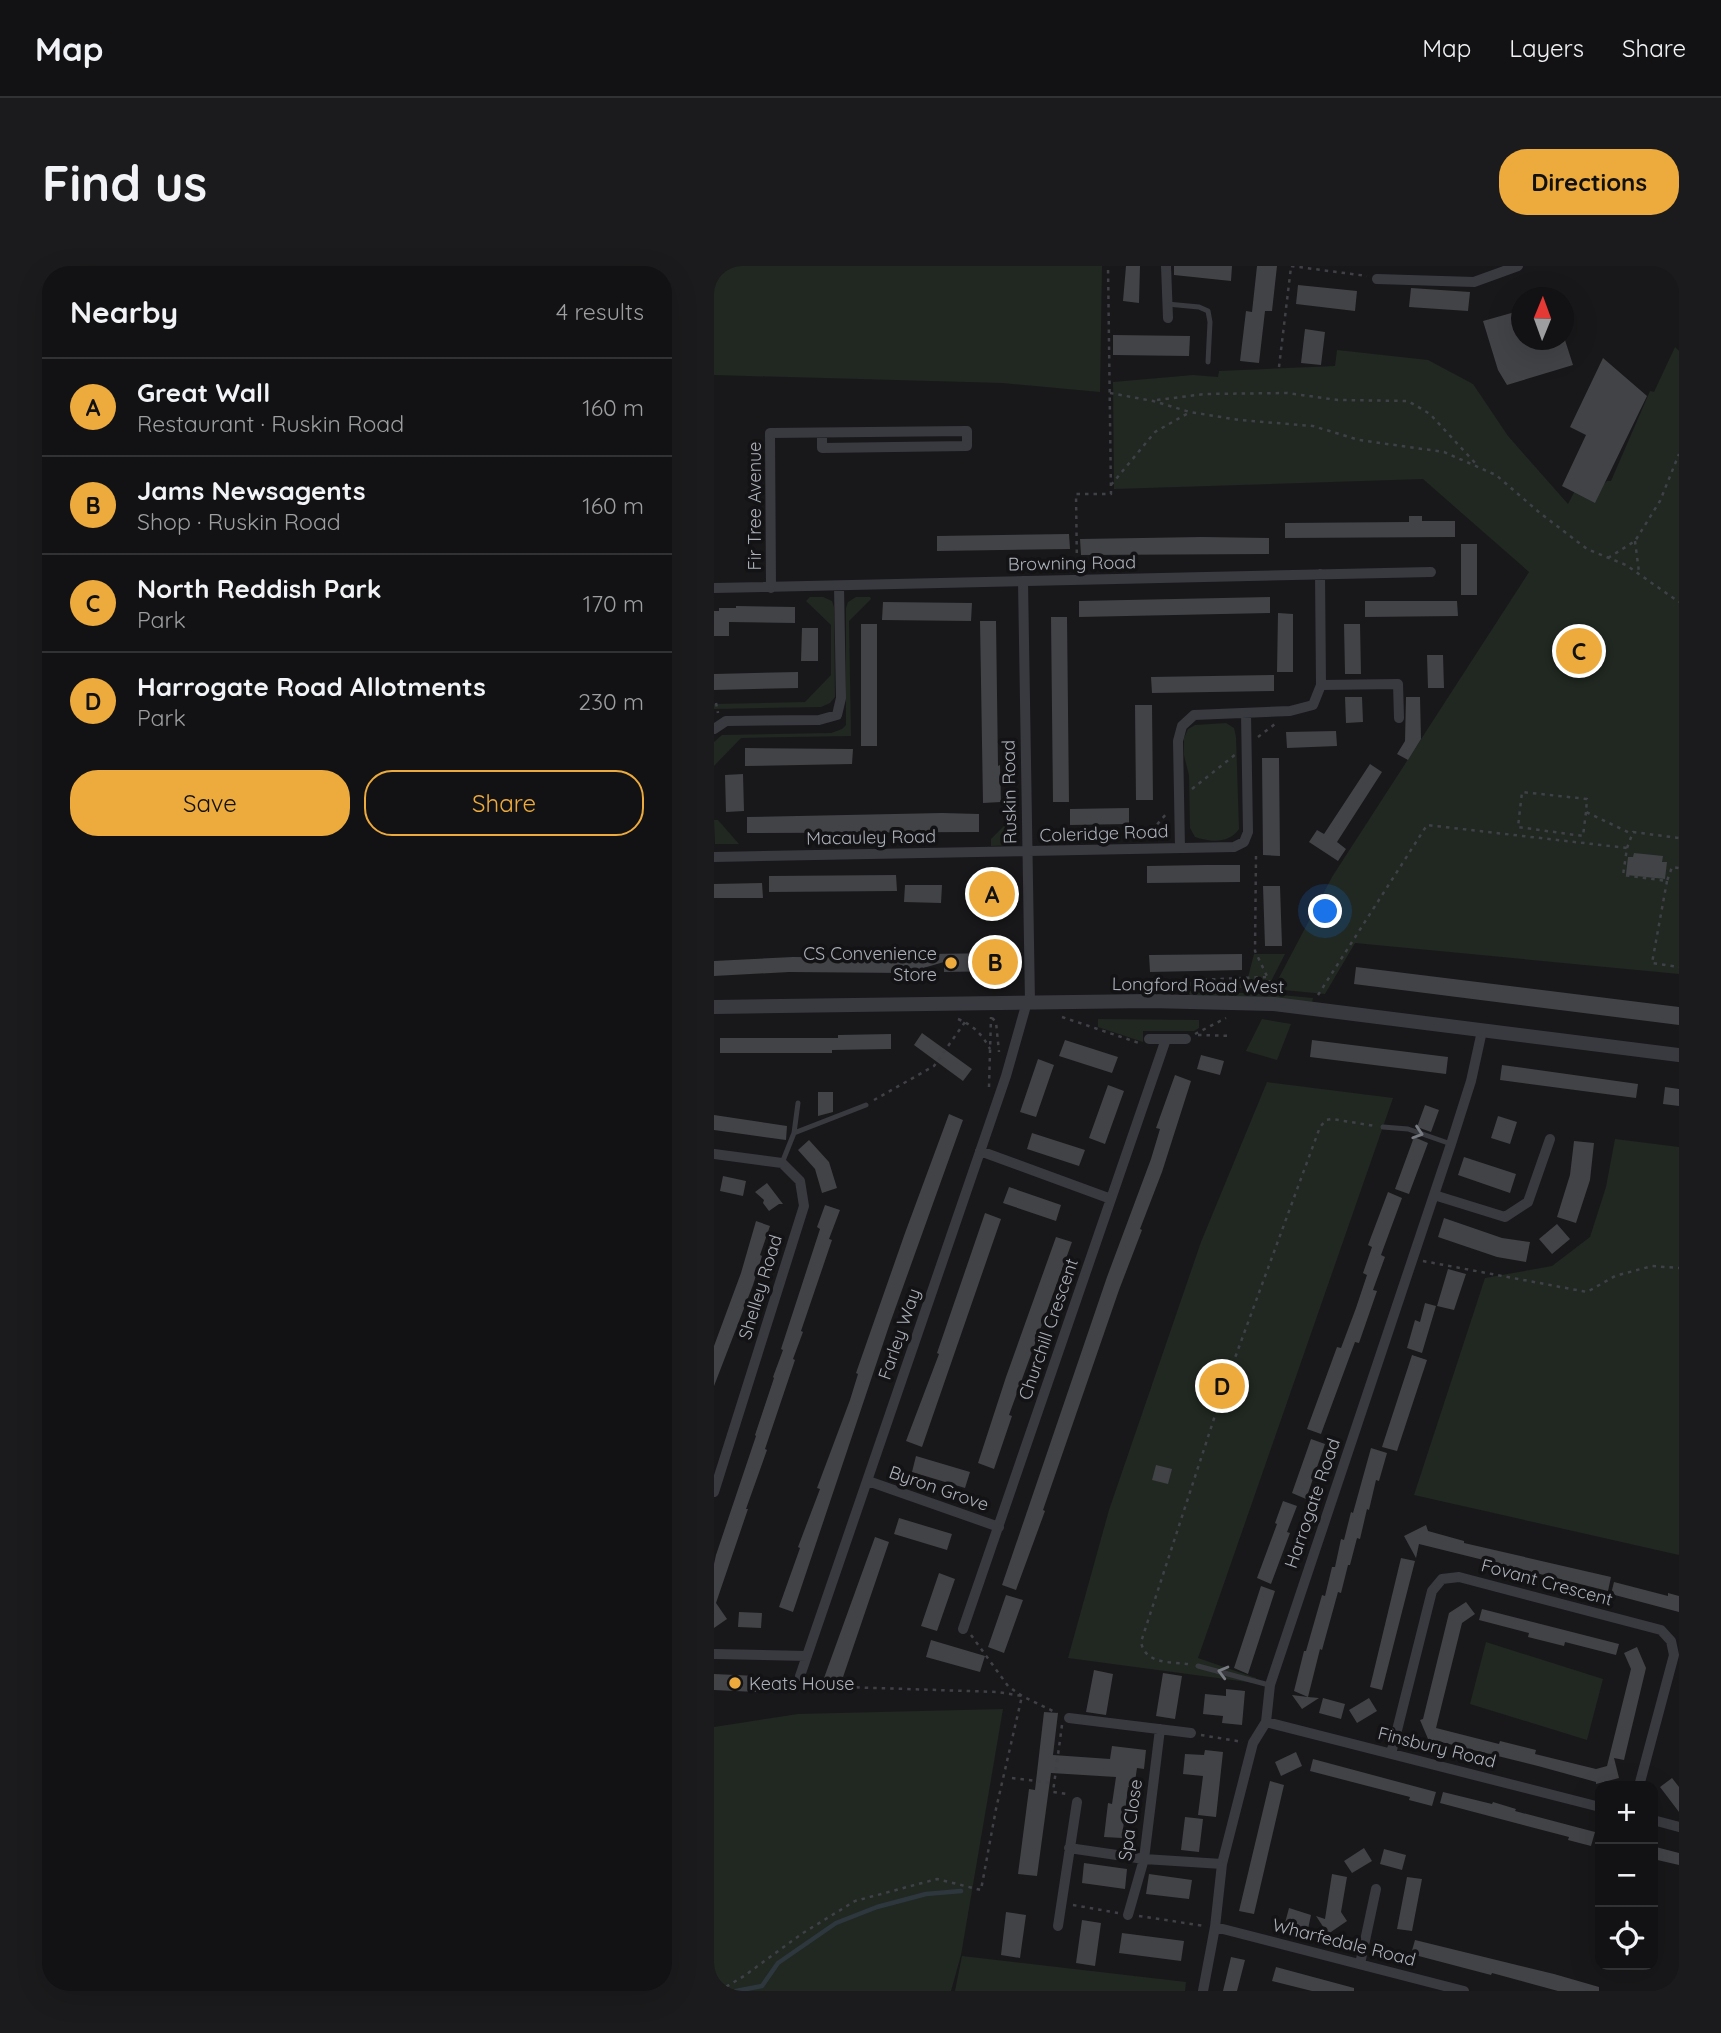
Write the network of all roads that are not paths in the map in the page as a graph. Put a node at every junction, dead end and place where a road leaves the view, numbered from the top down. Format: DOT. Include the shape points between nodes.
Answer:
graph roads {
  1 [pos="1166,266"];
  2 [pos="1518,266"];
  3 [pos="1377,279"];
  4 [pos="1167,304"];
  5 [pos="1168,318"];
  6 [pos="1208,362"];
  7 [pos="822,433"];
  8 [pos="1431,572"];
  9 [pos="1320,574"];
  10 [pos="1023,581"];
  11 [pos="839,586"];
  12 [pos="714,588"];
  13 [pos="771,588"];
  14 [pos="1321,685"];
  15 [pos="1246,713"];
  16 [pos="1399,718"];
  17 [pos="714,729"];
  18 [pos="1180,848"];
  19 [pos="1028,853"];
  20 [pos="714,857"];
  21 [pos="1028,1002"];
  22 [pos="714,1007"];
  23 [pos="1482,1031"];
  24 [pos="1149,1039"];
  25 [pos="1166,1039"];
  26 [pos="1186,1039"];
  27 [pos="1679,1055"];
  28 [pos="798,1103"];
  29 [pos="866,1105"];
  30 [pos="1383,1127"];
  31 [pos="794,1133"];
  32 [pos="1550,1139"];
  33 [pos="1451,1144"];
  34 [pos="980,1151"];
  35 [pos="714,1154"];
  36 [pos="782,1163"];
  37 [pos="1434,1195"];
  38 [pos="1111,1199"];
  39 [pos="868,1481"];
  40 [pos="714,1492"];
  41 [pos="999,1527"];
  42 [pos="963,1629"];
  43 [pos="714,1654"];
  44 [pos="807,1656"];
  45 [pos="1198,1666"];
  46 [pos="800,1676"];
  47 [pos="1270,1685"];
  48 [pos="1069,1718"];
  49 [pos="1266,1722"];
  50 [pos="1160,1729"];
  51 [pos="1191,1733"];
  52 [pos="1391,1754"];
  53 [pos="1640,1781"];
  54 [pos="1077,1802"];
  55 [pos="1595,1806"];
  56 [pos="1658,1822"];
  57 [pos="1679,1827"];
  58 [pos="1069,1848"];
  59 [pos="1144,1859"];
  60 [pos="1222,1864"];
  61 [pos="1376,1888"];
  62 [pos="1128,1914"];
  63 [pos="1058,1926"];
  64 [pos="1215,1927"];
  65 [pos="1360,1964"];
  66 [pos="1203,1991"];
  67 [pos="1464,1991"];
  1 -- 4 [label="street"];
  2 -- 3 [label="street" via="1474,282"];
  4 -- 5 [label="street"];
  4 -- 6 [label="lane" via="1208,311"];
  7 -- 7 [label="street, Fir Tree Avenue" via="967,431 967,446 822,448"];
  7 -- 13 [label="street, Fir Tree Avenue" via="770,433"];
  8 -- 9 [label="street, Browning Road"];
  9 -- 10 [label="street, Browning Road"];
  9 -- 14 [label="street"];
  10 -- 11 [label="street, Browning Road"];
  10 -- 19 [label="street, Ruskin Road"];
  11 -- 13 [label="street, Browning Road"];
  11 -- 17 [label="street" via="841,698 836,715 818,720 726,721"];
  12 -- 13 [label="street, Browning Road"];
  14 -- 15 [label="street, Coleridge Road" via="1313,705"];
  14 -- 16 [label="street" via="1398,684"];
  15 -- 18 [label="street, Coleridge Road" via="1194,715 1182,726 1178,741"];
  15 -- 18 [label="street, Coleridge Road" via="1248,832 1244,842 1234,847"];
  18 -- 19 [label="street, Coleridge Road"];
  19 -- 20 [label="street, Macauley Road"];
  19 -- 21 [label="street, Ruskin Road"];
  21 -- 22 [label="street, Longford Road West"];
  21 -- 23 [label="street, Longford Road West" via="1274,1004"];
  21 -- 34 [label="street, Farley Way"];
  23 -- 27 [label="street, Longford Road West"];
  23 -- 33 [label="street, Harrogate Road"];
  24 -- 25 [label="street"];
  25 -- 26 [label="street"];
  25 -- 38 [label="street, Churchill Crescent"];
  28 -- 31 [label="lane"];
  29 -- 31 [label="lane"];
  30 -- 33 [label="lane, one-way" via="1408,1129"];
  31 -- 36 [label="lane"];
  32 -- 37 [label="street" via="1528,1202 1505,1216"];
  33 -- 37 [label="street, Harrogate Road"];
  34 -- 38 [label="street"];
  34 -- 39 [label="street, Farley Way"];
  35 -- 36 [label="street"];
  36 -- 40 [label="street, Shelley Road" via="800,1181 804,1206"];
  37 -- 47 [label="street, Harrogate Road"];
  38 -- 41 [label="street, Churchill Crescent"];
  39 -- 41 [label="street, Byron Grove"];
  39 -- 44 [label="street, Farley Way"];
  41 -- 42 [label="street, Churchill Crescent"];
  43 -- 44 [label="street"];
  44 -- 46 [label="street, Farley Way"];
  47 -- 45 [label="lane, one-way"];
  47 -- 49 [label="street, Harrogate Road"];
  48 -- 50 [label="street"];
  49 -- 52 [label="street, Finsbury Road"];
  49 -- 60 [label="street, Harrogate Road" via="1253,1744"];
  50 -- 51 [label="street"];
  50 -- 59 [label="street, Spa Close"];
  52 -- 53 [label="street, Fovant Crescent" via="1432,1591 1443,1579 1459,1577 1661,1630 1671,1641 1674,1656"];
  52 -- 55 [label="street, Finsbury Road"];
  54 -- 58 [label="street"];
  56 -- 57 [label="street"];
  58 -- 59 [label="street"];
  58 -- 63 [label="street"];
  59 -- 60 [label="street"];
  59 -- 62 [label="street, Spa Close"];
  60 -- 64 [label="street, Harrogate Road"];
  61 -- 65 [label="street"];
  64 -- 65 [label="street, Wharfedale Road"];
  64 -- 66 [label="street, Harrogate Road"];
  65 -- 67 [label="street, Wharfedale Road"];
}
